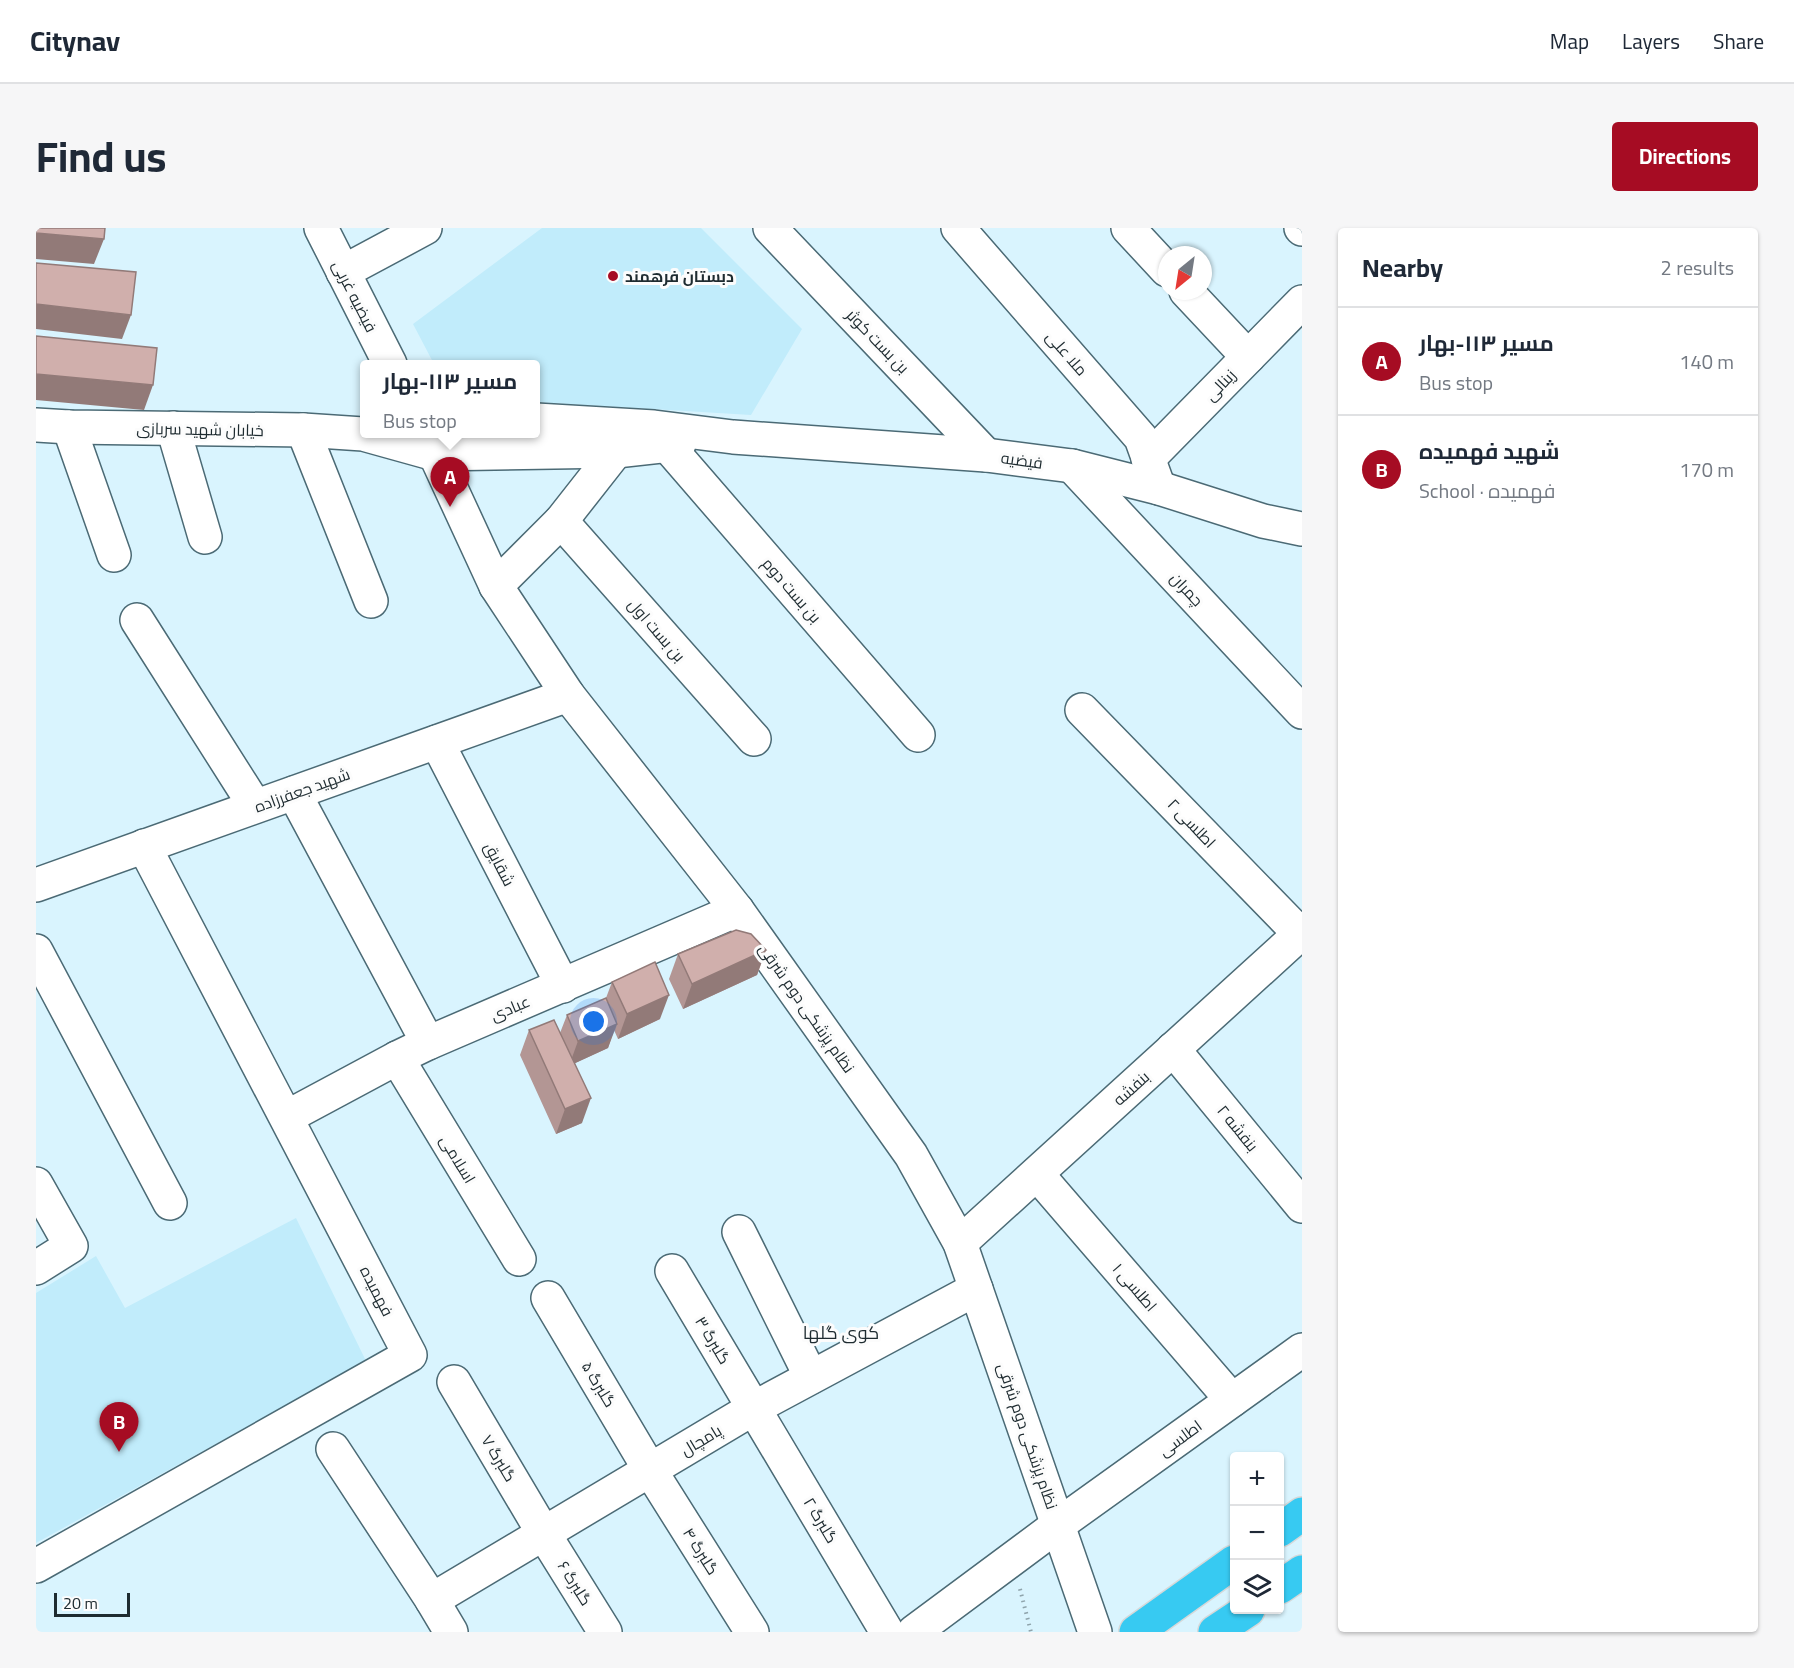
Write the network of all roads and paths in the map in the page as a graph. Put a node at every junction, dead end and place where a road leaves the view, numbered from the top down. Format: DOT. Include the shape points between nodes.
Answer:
graph roads {
  1 [pos="321,228"];
  2 [pos="770,228"];
  3 [pos="958,228"];
  4 [pos="1128,228"];
  5 [pos="411,231"];
  6 [pos="1158,260"];
  7 [pos="343,272"];
  8 [pos="1194,300"];
  9 [pos="1299,312"];
  10 [pos="1248,357"];
  11 [pos="388,360"];
  12 [pos="540,420"];
  13 [pos="36,425"];
  14 [pos="69,427"];
  15 [pos="173,428"];
  16 [pos="303,430"];
  17 [pos="360,434"];
  18 [pos="733,437"];
  19 [pos="390,438"];
  20 [pos="430,444"];
  21 [pos="667,445"];
  22 [pos="616,451"];
  23 [pos="986,455"];
  24 [pos="1072,466"];
  25 [pos="1153,474"];
  26 [pos="561,521"];
  27 [pos="1302,529"];
  28 [pos="205,537"];
  29 [pos="114,555"];
  30 [pos="496,586"];
  31 [pos="371,601"];
  32 [pos="137,620"];
  33 [pos="568,695"];
  34 [pos="1082,710"];
  35 [pos="1302,712"];
  36 [pos="918,735"];
  37 [pos="753,739"];
  38 [pos="437,742"];
  39 [pos="294,793"];
  40 [pos="255,806"];
  41 [pos="144,846"];
  42 [pos="36,885"];
  43 [pos="737,910"];
  44 [pos="1301,934"];
  45 [pos="36,951"];
  46 [pos="562,986"];
  47 [pos="428,1043"];
  48 [pos="1173,1049"];
  49 [pos="397,1058"];
  50 [pos="287,1117"];
  51 [pos="1037,1174"];
  52 [pos="36,1184"];
  53 [pos="170,1203"];
  54 [pos="1302,1206"];
  55 [pos="740,1232"];
  56 [pos="960,1243"];
  57 [pos="519,1259"];
  58 [pos="36,1268"];
  59 [pos="672,1271"];
  60 [pos="976,1288"];
  61 [pos="548,1298"];
  62 [pos="1302,1350"];
  63 [pos="811,1377"];
  64 [pos="454,1382"];
  65 [pos="1232,1400"];
  66 [pos="754,1408"];
  67 [pos="333,1449"];
  68 [pos="650,1470"];
  69 [pos="1302,1514"];
  70 [pos="1058,1525"];
  71 [pos="1284,1527"];
  72 [pos="544,1534"];
  73 [pos="1230,1565"];
  74 [pos="36,1566"];
  75 [pos="1302,1572"];
  76 [pos="994,1573"];
  77 [pos="1284,1584"];
  78 [pos="432,1600"];
  79 [pos="1242,1614"];
  80 [pos="451,1632"];
  81 [pos="605,1632"];
  82 [pos="752,1632"];
  83 [pos="887,1632"];
  84 [pos="914,1632"];
  85 [pos="1031,1632"];
  86 [pos="1095,1632"];
  87 [pos="1136,1632"];
  88 [pos="1215,1632"];
  1 -- 7 [label="street, فیضیه غربی"];
  2 -- 23 [label="street, بن بست کوثر"];
  3 -- 25 [label="street, ملا علی" via="1140,438"];
  4 -- 6 [label="street"];
  5 -- 7 [label="street"];
  7 -- 11 [label="street, فیضیه غربی"];
  8 -- 10 [label="street"];
  9 -- 10 [label="street, زینالی"];
  10 -- 25 [label="street, زینالی"];
  12 -- 18 [label="street, فیضیه" via="654,427"];
  13 -- 14 [label="street, خیابان شهید سربازی"];
  14 -- 15 [label="street, خیابان شهید سربازی"];
  14 -- 29 [label="street"];
  15 -- 16 [label="street, خیابان شهید سربازی"];
  15 -- 28 [label="street"];
  16 -- 17 [label="street, خیابان شهید سربازی"];
  16 -- 31 [label="street"];
  18 -- 21 [label="street, فیضیه"];
  18 -- 23 [label="street, فیضیه"];
  19 -- 20 [label="street, فیضیه"];
  20 -- 22 [label="street, فیضیه"];
  20 -- 30 [label="street, نظام پزشکی دوم شرقی"];
  21 -- 22 [label="street, فیضیه"];
  21 -- 36 [label="street, بن بست دوم"];
  22 -- 26 [label="street"];
  23 -- 24 [label="street, فیضیه"];
  24 -- 25 [label="street, فیضیه"];
  24 -- 35 [label="street, چمران"];
  25 -- 27 [label="street, فیضیه" via="1263,521"];
  26 -- 30 [label="street"];
  26 -- 37 [label="street, بن بست اول"];
  30 -- 33 [label="street, نظام پزشکی دوم شرقی"];
  32 -- 40 [label="street"];
  33 -- 38 [label="street, شهید جعفرزاده"];
  33 -- 43 [label="street, نظام پزشکی دوم شرقی"];
  34 -- 44 [label="street, اطلسی ۲"];
  38 -- 39 [label="street, شهید جعفرزاده"];
  38 -- 46 [label="street, شقایق"];
  39 -- 40 [label="street, شهید جعفرزاده"];
  39 -- 47 [label="street"];
  40 -- 41 [label="street, شهید جعفرزاده"];
  41 -- 42 [label="street, شهید جعفرزاده"];
  41 -- 50 [label="street, فهمیده"];
  43 -- 46 [label="street, عبادی"];
  43 -- 56 [label="street, نظام پزشکی دوم شرقی" via="911,1155"];
  44 -- 48 [label="street, بنفشه"];
  45 -- 53 [label="street"];
  46 -- 47 [label="street, عبادی"];
  47 -- 49 [label="street, عبادی"];
  48 -- 51 [label="street, بنفشه"];
  48 -- 54 [label="street, بنفشه ۲"];
  49 -- 50 [label="street, عبادی"];
  49 -- 57 [label="street, اسلامی"];
  50 -- 74 [label="street, فهمیده" via="410,1356"];
  51 -- 56 [label="street, بنفشه"];
  51 -- 65 [label="street, اطلسی ۱"];
  52 -- 58 [label="street" via="71,1246"];
  55 -- 63 [label="street"];
  56 -- 60 [label="street, نظام پزشکی دوم شرقی"];
  59 -- 66 [label="street, گلبرگ ۳"];
  60 -- 63 [label="street, پامچال"];
  60 -- 70 [label="street, نظام پزشکی دوم شرقی"];
  61 -- 68 [label="street, گلبرگ ۵"];
  62 -- 65 [label="street, اطلسی"];
  63 -- 66 [label="street, پامچال"];
  64 -- 72 [label="street, گلبرگ ۷"];
  65 -- 70 [label="street, اطلسی"];
  66 -- 68 [label="street, پامچال"];
  66 -- 83 [label="street, گلبرگ ۲"];
  67 -- 78 [label="street"];
  68 -- 72 [label="street, پامچال"];
  68 -- 82 [label="street, گلبرگ ۴"];
  69 -- 71 [label="highway"];
  70 -- 76 [label="street, اطلسی"];
  70 -- 86 [label="street, نظام پزشکی دوم شرقی"];
  72 -- 78 [label="street, پامچال"];
  72 -- 81 [label="street, گلبرگ ۶"];
  73 -- 87 [label="highway"];
  75 -- 77 [label="highway"];
  76 -- 84 [label="street, اطلسی"];
  76 -- 85 [label="path" via="1019,1584"];
  78 -- 80 [label="street"];
  79 -- 88 [label="highway"];
}
